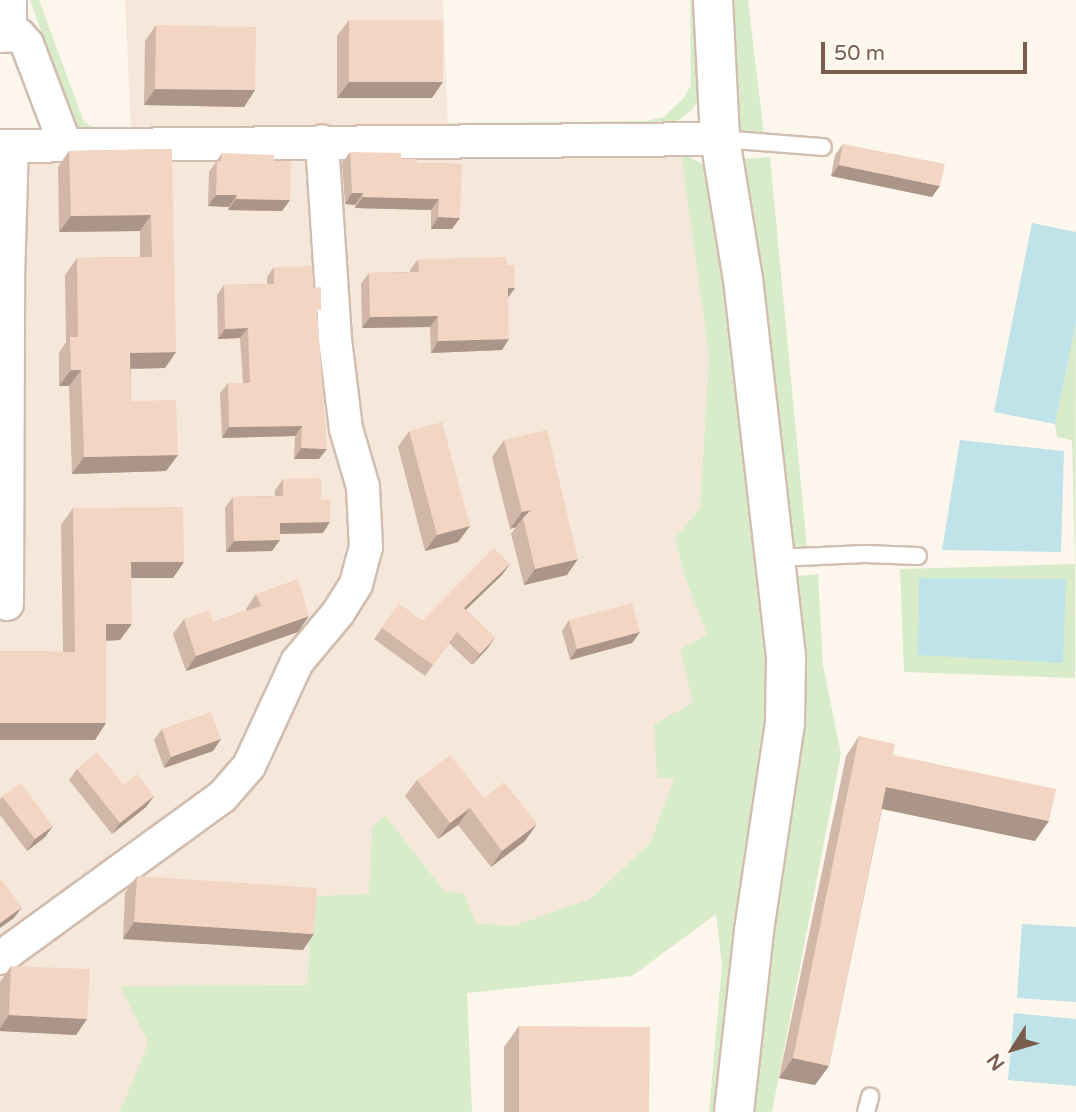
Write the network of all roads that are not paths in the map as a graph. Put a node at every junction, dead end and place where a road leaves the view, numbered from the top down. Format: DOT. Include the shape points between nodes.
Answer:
graph roads {
  1 [pos="10,0"];
  2 [pos="713,0"];
  3 [pos="5,35"];
  4 [pos="720,139"];
  5 [pos="322,141"];
  6 [pos="65,144"];
  7 [pos="6,146"];
  8 [pos="823,147"];
  9 [pos="918,556"];
  10 [pos="776,558"];
  11 [pos="7,604"];
  12 [pos="0,958"];
  13 [pos="734,1112"];
  1 -- 3 [label="street"];
  2 -- 4 [label="street"];
  3 -- 6 [label="street" via="19,35 27,44"];
  4 -- 5 [label="street"];
  4 -- 8 [label="lane"];
  4 -- 10 [label="street" via="743,279"];
  5 -- 6 [label="street"];
  5 -- 12 [label="street" via="335,339 346,429 363,487 366,547 356,584 297,662 248,766 222,797"];
  6 -- 7 [label="street"];
  7 -- 11 [label="street"];
  9 -- 10 [label="lane"];
  10 -- 13 [label="street" via="786,658 785,723 754,931"];
}
